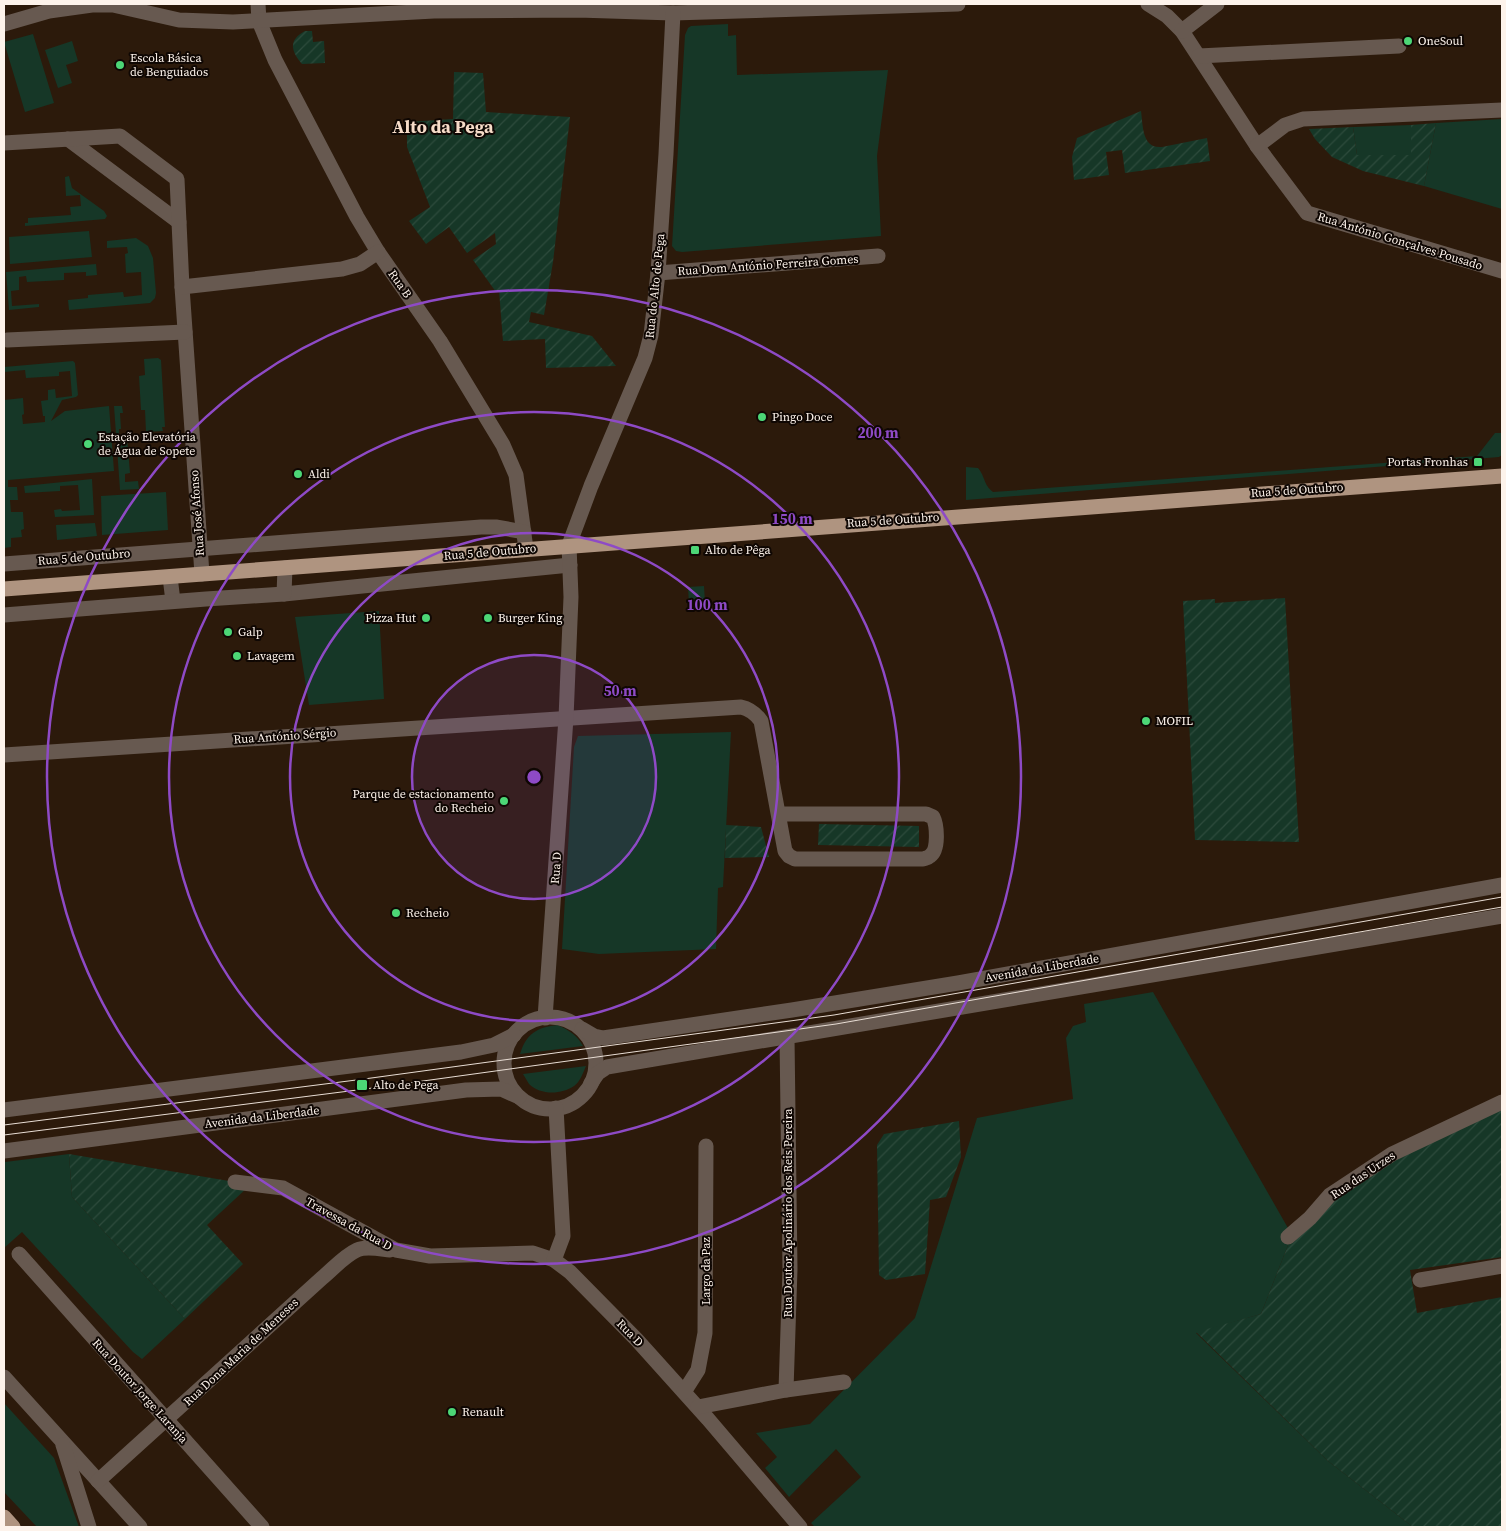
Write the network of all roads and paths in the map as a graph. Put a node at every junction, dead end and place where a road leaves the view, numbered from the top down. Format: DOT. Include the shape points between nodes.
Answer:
graph roads {
  1 [pos="258,4"];
  2 [pos="958,4"];
  3 [pos="1148,4"];
  4 [pos="1216,4"];
  5 [pos="600,7"];
  6 [pos="673,13"];
  7 [pos="259,21"];
  8 [pos="4,24"];
  9 [pos="1182,31"];
  10 [pos="1399,46"];
  11 [pos="1199,56"];
  12 [pos="1502,110"];
  13 [pos="68,139"];
  14 [pos="4,143"];
  15 [pos="1257,146"];
  16 [pos="179,222"];
  17 [pos="378,252"];
  18 [pos="878,256"];
  19 [pos="1502,271"];
  20 [pos="658,273"];
  21 [pos="182,287"];
  22 [pos="185,332"];
  23 [pos="7,340"];
  24 [pos="1502,476"];
  25 [pos="524,532"];
  26 [pos="569,545"];
  27 [pos="200,548"];
  28 [pos="526,549"];
  29 [pos="4,564"];
  30 [pos="570,565"];
  31 [pos="285,568"];
  32 [pos="202,574"];
  33 [pos="170,577"];
  34 [pos="4,589"];
  35 [pos="284,594"];
  36 [pos="173,601"];
  37 [pos="4,615"];
  38 [pos="566,718"];
  39 [pos="4,755"];
  40 [pos="779,814"];
  41 [pos="1502,886"];
  42 [pos="1502,916"];
  43 [pos="545,1018"];
  44 [pos="582,1029"];
  45 [pos="514,1034"];
  46 [pos="787,1037"];
  47 [pos="592,1083"];
  48 [pos="519,1097"];
  49 [pos="1502,1102"];
  50 [pos="556,1108"];
  51 [pos="4,1110"];
  52 [pos="706,1146"];
  53 [pos="4,1151"];
  54 [pos="234,1182"];
  55 [pos="1288,1237"];
  56 [pos="396,1250"];
  57 [pos="19,1254"];
  58 [pos="554,1260"];
  59 [pos="1502,1266"];
  60 [pos="1420,1280"];
  61 [pos="4,1377"];
  62 [pos="844,1382"];
  63 [pos="786,1390"];
  64 [pos="684,1392"];
  65 [pos="698,1407"];
  66 [pos="166,1420"];
  67 [pos="61,1440"];
  68 [pos="98,1481"];
  69 [pos="4,1517"];
  70 [pos="13,1527"];
  71 [pos="89,1527"];
  72 [pos="140,1527"];
  73 [pos="262,1527"];
  74 [pos="800,1527"];
  1 -- 7 [label="street"];
  2 -- 6 [label="street"];
  3 -- 9 [label="street, Rua António Gonçalves Pousado"];
  4 -- 9 [label="street"];
  5 -- 6 [label="street"];
  5 -- 7 [label="street" via="434,11"];
  6 -- 20 [label="street, Rua do Alto de Pega"];
  7 -- 8 [label="street" via="179,20 113,5 92,5"];
  7 -- 17 [label="street, Rua B" via="280,68"];
  9 -- 11 [label="street, Rua António Gonçalves Pousado"];
  10 -- 11 [label="street"];
  11 -- 15 [label="street, Rua António Gonçalves Pousado"];
  12 -- 15 [label="street" via="1303,119 1285,125"];
  13 -- 14 [label="street, Rua José Afonso"];
  13 -- 16 [label="street"];
  13 -- 16 [label="street, Rua José Afonso" via="120,136 177,179"];
  15 -- 19 [label="street, Rua António Gonçalves Pousado" via="1307,213"];
  16 -- 21 [label="street, Rua José Afonso"];
  17 -- 21 [label="street" via="360,264 342,269"];
  17 -- 25 [label="street, Rua B" via="440,341 504,445 516,475"];
  18 -- 20 [label="street, Rua Dom António Ferreira Gomes"];
  20 -- 26 [label="street, Rua do Alto de Pega" via="646,358"];
  21 -- 22 [label="street, Rua José Afonso"];
  22 -- 23 [label="street"];
  22 -- 27 [label="street, Rua José Afonso"];
  24 -- 26 [label="main road, Rua 5 de Outubro"];
  25 -- 27 [label="street, Rua 5 de Outubro" via="481,527"];
  25 -- 28 [label="street, Rua B"];
  26 -- 28 [label="main road, Rua 5 de Outubro"];
  26 -- 30 [label="street, Rua D"];
  27 -- 29 [label="street, Rua 5 de Outubro"];
  27 -- 32 [label="street, Rua José Afonso"];
  28 -- 31 [label="main road, Rua 5 de Outubro"];
  30 -- 35 [label="street, Rua 5 de Outubro"];
  30 -- 38 [label="street, Rua D"];
  31 -- 32 [label="main road, Rua 5 de Outubro"];
  31 -- 35 [label="street"];
  32 -- 33 [label="main road, Rua 5 de Outubro"];
  33 -- 34 [label="main road, Rua 5 de Outubro"];
  33 -- 36 [label="street"];
  35 -- 36 [label="street, Rua 5 de Outubro"];
  36 -- 37 [label="street, Rua 5 de Outubro"];
  38 -- 39 [label="street, Rua António Sérgio"];
  38 -- 40 [label="street, Rua António Sérgio" via="748,709 762,721"];
  38 -- 43 [label="street, Rua D"];
  40 -- 40 [label="street, Rua António Sérgio" via="926,814 936,823 936,849 931,856 922,859 795,859 786,851"];
  41 -- 44 [label="street, Avenida da Liberdade" via="792,1010 603,1038"];
  42 -- 46 [label="street, Avenida da Liberdade"];
  43 -- 44 [label="street" via="558,1018"];
  43 -- 45 [label="street" via="533,1020"];
  44 -- 47 [label="street" via="593,1045 595,1055"];
  45 -- 48 [label="street" via="504,1065 510,1086"];
  45 -- 51 [label="street" via="494,1045 461,1052"];
  46 -- 47 [label="street, Avenida da Liberdade" via="607,1067"];
  46 -- 63 [label="street, Rua Doutor Apolinário dos Reis Pereira" via="790,1269"];
  47 -- 50 [label="street" via="583,1095"];
  48 -- 50 [label="street" via="542,1108"];
  48 -- 53 [label="street, Avenida da Liberdade" via="501,1089 466,1090"];
  49 -- 55 [label="street, Rua das Urzes" via="1392,1154 1330,1195"];
  50 -- 58 [label="street" via="563,1236"];
  52 -- 64 [label="street, Largo da Paz" via="705,1333 698,1370"];
  54 -- 56 [label="street, Travessa da Rua D" via="283,1188"];
  56 -- 58 [label="street, Travessa da Rua D" via="430,1256 533,1253"];
  56 -- 66 [label="street, Rua Dona Maria de Meneses" via="358,1249 348,1256"];
  57 -- 66 [label="street, Rua Doutor Jorge Laranja"];
  58 -- 64 [label="street, Rua D" via="570,1272"];
  59 -- 60 [label="street"];
  61 -- 67 [label="street"];
  62 -- 63 [label="street"];
  63 -- 65 [label="street"];
  64 -- 65 [label="street, Rua D"];
  65 -- 74 [label="street, Rua D"];
  66 -- 68 [label="street, Rua Dona Maria de Meneses"];
  66 -- 73 [label="street, Rua Doutor Jorge Laranja"];
  67 -- 68 [label="street"];
  67 -- 71 [label="street"];
  68 -- 72 [label="street"];
  69 -- 70 [label="main road"];
}
